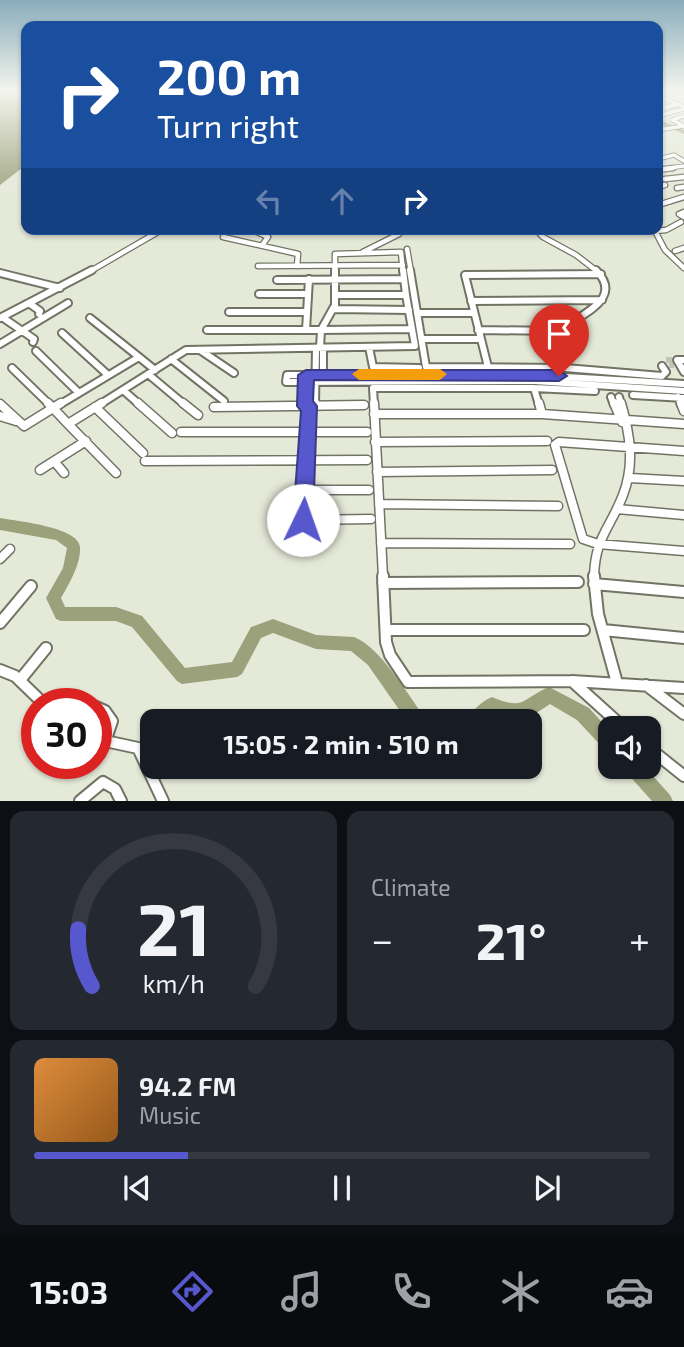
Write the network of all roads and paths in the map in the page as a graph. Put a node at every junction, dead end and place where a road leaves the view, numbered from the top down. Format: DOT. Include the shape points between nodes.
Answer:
graph roads {
  1 [pos="663,158"];
  2 [pos="684,161"];
  3 [pos="684,166"];
  4 [pos="663,169"];
  5 [pos="684,177"];
  6 [pos="663,183"];
  7 [pos="684,187"];
  8 [pos="677,188"];
  9 [pos="684,197"];
  10 [pos="663,203"];
  11 [pos="683,217"];
  12 [pos="663,230"];
  13 [pos="153,235"];
  14 [pos="264,235"];
  15 [pos="541,235"];
  16 [pos="657,235"];
  17 [pos="223,237"];
  18 [pos="400,237"];
  19 [pos="263,244"];
  20 [pos="407,248"];
  21 [pos="684,248"];
  22 [pos="676,251"];
  23 [pos="362,252"];
  24 [pos="274,253"];
  25 [pos="294,253"];
  26 [pos="335,265"];
  27 [pos="402,265"];
  28 [pos="258,266"];
  29 [pos="297,266"];
  30 [pos="684,268"];
  31 [pos="0,274"];
  32 [pos="601,274"];
  33 [pos="309,279"];
  34 [pos="335,279"];
  35 [pos="404,279"];
  36 [pos="277,280"];
  37 [pos="61,288"];
  38 [pos="259,294"];
  39 [pos="308,294"];
  40 [pos="335,295"];
  41 [pos="406,295"];
  42 [pos="603,300"];
  43 [pos="471,302"];
  44 [pos="68,303"];
  45 [pos="30,304"];
  46 [pos="334,309"];
  47 [pos="409,310"];
  48 [pos="229,312"];
  49 [pos="307,312"];
  50 [pos="417,313"];
  51 [pos="474,313"];
  52 [pos="39,314"];
  53 [pos="1,318"];
  54 [pos="90,318"];
  55 [pos="412,328"];
  56 [pos="23,330"];
  57 [pos="207,330"];
  58 [pos="306,330"];
  59 [pos="321,330"];
  60 [pos="478,330"];
  61 [pos="561,331"];
  62 [pos="62,333"];
  63 [pos="422,339"];
  64 [pos="480,339"];
  65 [pos="33,342"];
  66 [pos="0,344"];
  67 [pos="369,347"];
  68 [pos="320,348"];
  69 [pos="200,349"];
  70 [pos="36,351"];
  71 [pos="139,357"];
  72 [pos="171,359"];
  73 [pos="675,364"];
  74 [pos="488,366"];
  75 [pos="12,368"];
  76 [pos="419,368"];
  77 [pos="565,368"];
  78 [pos="152,372"];
  79 [pos="234,373"];
  80 [pos="108,375"];
  81 [pos="320,378"];
  82 [pos="534,381"];
  83 [pos="684,384"];
  84 [pos="123,390"];
  85 [pos="684,390"];
  86 [pos="595,391"];
  87 [pos="613,391"];
  88 [pos="78,392"];
  89 [pos="633,395"];
  90 [pos="681,398"];
  91 [pos="224,401"];
  92 [pos="0,404"];
  93 [pos="364,405"];
  94 [pos="310,406"];
  95 [pos="95,407"];
  96 [pos="214,407"];
  97 [pos="53,408"];
  98 [pos="684,411"];
  99 [pos="374,414"];
  100 [pos="542,414"];
  101 [pos="198,415"];
  102 [pos="0,416"];
  103 [pos="20,422"];
  104 [pos="624,422"];
  105 [pos="68,424"];
  106 [pos="684,424"];
  107 [pos="181,432"];
  108 [pos="307,432"];
  109 [pos="367,432"];
  110 [pos="172,433"];
  111 [pos="86,441"];
  112 [pos="547,441"];
  113 [pos="375,442"];
  114 [pos="632,448"];
  115 [pos="684,451"];
  116 [pos="306,460"];
  117 [pos="367,460"];
  118 [pos="54,461"];
  119 [pos="40,470"];
  120 [pos="551,470"];
  121 [pos="377,472"];
  122 [pos="64,473"];
  123 [pos="116,473"];
  124 [pos="630,478"];
  125 [pos="684,481"];
  126 [pos="304,490"];
  127 [pos="369,490"];
  128 [pos="379,504"];
  129 [pos="558,506"];
  130 [pos="617,509"];
  131 [pos="684,515"];
  132 [pos="371,519"];
  133 [pos="381,543"];
  134 [pos="570,544"];
  135 [pos="598,544"];
  136 [pos="10,549"];
  137 [pos="684,551"];
  138 [pos="0,559"];
  139 [pos="578,582"];
  140 [pos="383,583"];
  141 [pos="594,584"];
  142 [pos="31,586"];
  143 [pos="684,592"];
  144 [pos="0,623"];
  145 [pos="386,630"];
  146 [pos="584,630"];
  147 [pos="603,630"];
  148 [pos="684,638"];
  149 [pos="46,648"];
  150 [pos="0,670"];
  151 [pos="20,680"];
  152 [pos="572,681"];
  153 [pos="617,682"];
  154 [pos="646,685"];
  155 [pos="28,688"];
  156 [pos="684,688"];
  157 [pos="684,714"];
  158 [pos="611,716"];
  159 [pos="112,742"];
  160 [pos="661,758"];
  161 [pos="684,776"];
  162 [pos="80,801"];
  163 [pos="121,801"];
  164 [pos="163,801"];
  1 -- 2 [label="street" via="674,155"];
  3 -- 4 [label="street"];
  5 -- 6 [label="street"];
  7 -- 8 [label="street"];
  9 -- 10 [label="street"];
  11 -- 12 [label="street"];
  13 -- 37 [label="street"];
  14 -- 19 [label="street" via="268,237"];
  15 -- 32 [label="street"];
  16 -- 30 [label="street"];
  17 -- 19 [label="street"];
  18 -- 23 [label="street"];
  19 -- 25 [label="street"];
  20 -- 50 [label="street"];
  21 -- 22 [label="street"];
  23 -- 26 [label="street" via="335,254"];
  23 -- 27 [label="street" via="401,252"];
  24 -- 25 [label="street"];
  25 -- 29 [label="street" via="298,254"];
  26 -- 27 [label="street"];
  26 -- 29 [label="street"];
  26 -- 34 [label="street"];
  27 -- 35 [label="street"];
  28 -- 29 [label="street"];
  31 -- 37 [label="street"];
  32 -- 42 [label="street" via="607,288"];
  32 -- 43 [label="street" via="465,275"];
  33 -- 34 [label="street"];
  33 -- 36 [label="street"];
  33 -- 39 [label="street"];
  34 -- 35 [label="street"];
  34 -- 40 [label="street"];
  35 -- 41 [label="street"];
  37 -- 45 [label="street"];
  38 -- 39 [label="street"];
  39 -- 49 [label="street"];
  40 -- 41 [label="street"];
  40 -- 46 [label="street"];
  41 -- 47 [label="street"];
  42 -- 43 [label="street"];
  42 -- 61 [label="street"];
  43 -- 51 [label="street"];
  44 -- 56 [label="street"];
  45 -- 52 [label="street"];
  45 -- 53 [label="street"];
  46 -- 47 [label="street"];
  46 -- 59 [label="street"];
  47 -- 55 [label="street"];
  48 -- 49 [label="street"];
  49 -- 58 [label="street"];
  50 -- 51 [label="street"];
  50 -- 63 [label="street"];
  51 -- 60 [label="street"];
  53 -- 56 [label="street"];
  54 -- 71 [label="street"];
  55 -- 59 [label="street"];
  55 -- 67 [label="street" via="414,347"];
  56 -- 65 [label="street"];
  56 -- 66 [label="street"];
  57 -- 58 [label="street"];
  58 -- 59 [label="street"];
  59 -- 68 [label="street"];
  60 -- 61 [label="street"];
  60 -- 64 [label="street"];
  61 -- 77 [label="street" via="558,349"];
  62 -- 80 [label="street"];
  63 -- 64 [label="street"];
  63 -- 74 [label="street" via="426,367"];
  64 -- 74 [label="street"];
  67 -- 68 [label="street"];
  67 -- 76 [label="street" via="373,367"];
  68 -- 69 [label="street"];
  68 -- 81 [label="street"];
  69 -- 72 [label="street"];
  69 -- 79 [label="street"];
  70 -- 88 [label="street"];
  71 -- 78 [label="street"];
  71 -- 80 [label="street"];
  72 -- 78 [label="street"];
  72 -- 91 [label="street"];
  73 -- 77 [label="street" via="662,376"];
  74 -- 77 [label="street"];
  75 -- 97 [label="street"];
  78 -- 84 [label="street"];
  78 -- 101 [label="street"];
  80 -- 88 [label="street"];
  81 -- 82 [label="street"];
  81 -- 94 [label="street"];
  81 -- 94 [label="street" via="306,378"];
  82 -- 86 [label="street"];
  82 -- 87 [label="street"];
  82 -- 99 [label="street" via="373,388"];
  82 -- 100 [label="street"];
  83 -- 87 [label="street"];
  84 -- 95 [label="street"];
  84 -- 110 [label="street"];
  85 -- 87 [label="street"];
  87 -- 104 [label="street"];
  88 -- 97 [label="street"];
  89 -- 90 [label="street"];
  90 -- 98 [label="street"];
  92 -- 103 [label="street"];
  93 -- 94 [label="street"];
  94 -- 96 [label="street"];
  94 -- 108 [label="street"];
  95 -- 105 [label="street"];
  95 -- 116 [label="street" via="144,457"];
  97 -- 103 [label="street" via="24,426"];
  97 -- 105 [label="street"];
  99 -- 100 [label="street"];
  99 -- 113 [label="street"];
  100 -- 104 [label="street"];
  102 -- 103 [label="street"];
  104 -- 106 [label="street"];
  104 -- 114 [label="street"];
  105 -- 111 [label="street"];
  107 -- 108 [label="street"];
  108 -- 109 [label="street"];
  108 -- 116 [label="street"];
  111 -- 118 [label="street"];
  111 -- 123 [label="street"];
  112 -- 113 [label="street"];
  113 -- 121 [label="street"];
  114 -- 115 [label="street"];
  114 -- 124 [label="street"];
  114 -- 135 [label="street" via="555,443 579,535"];
  116 -- 117 [label="street"];
  116 -- 126 [label="street"];
  118 -- 119 [label="street"];
  118 -- 122 [label="street"];
  120 -- 121 [label="street"];
  121 -- 128 [label="street"];
  124 -- 125 [label="street"];
  124 -- 130 [label="street"];
  126 -- 127 [label="street"];
  126 -- 132 [label="street" via="303,520"];
  128 -- 129 [label="street"];
  128 -- 133 [label="street"];
  130 -- 131 [label="street"];
  130 -- 135 [label="street"];
  133 -- 134 [label="street"];
  133 -- 140 [label="street"];
  135 -- 137 [label="street"];
  135 -- 141 [label="street"];
  136 -- 138 [label="street"];
  139 -- 140 [label="street"];
  140 -- 145 [label="street"];
  141 -- 143 [label="street"];
  141 -- 147 [label="street"];
  142 -- 144 [label="street"];
  145 -- 146 [label="street"];
  145 -- 152 [label="street" via="390,655 408,682"];
  147 -- 148 [label="street"];
  147 -- 153 [label="street"];
  149 -- 151 [label="street"];
  150 -- 151 [label="street"];
  151 -- 155 [label="street"];
  152 -- 153 [label="street"];
  152 -- 158 [label="street"];
  153 -- 154 [label="street"];
  154 -- 156 [label="street"];
  154 -- 157 [label="street"];
  159 -- 164 [label="street" via="138,748"];
  160 -- 161 [label="street"];
  162 -- 163 [label="street" via="103,782"];
}
